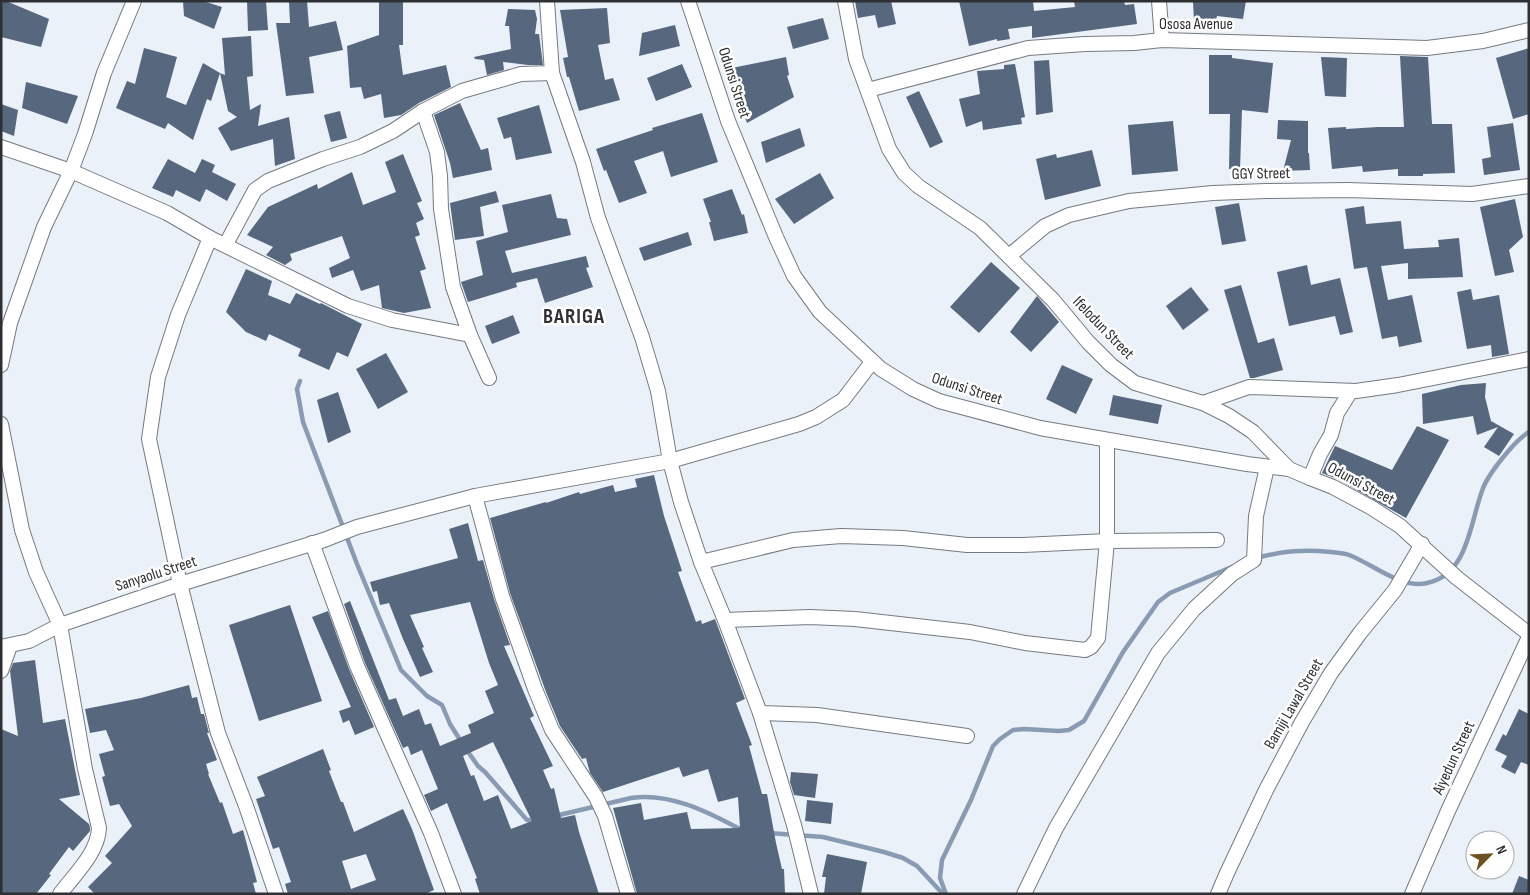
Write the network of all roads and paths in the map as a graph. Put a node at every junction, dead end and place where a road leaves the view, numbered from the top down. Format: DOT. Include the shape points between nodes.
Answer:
graph roads {
  1 [pos="134,1"];
  2 [pos="547,1"];
  3 [pos="688,1"];
  4 [pos="845,1"];
  5 [pos="1159,1"];
  6 [pos="1529,30"];
  7 [pos="1162,40"];
  8 [pos="552,73"];
  9 [pos="868,90"];
  10 [pos="423,111"];
  11 [pos="1,147"];
  12 [pos="71,171"];
  13 [pos="1529,186"];
  14 [pos="210,238"];
  15 [pos="226,244"];
  16 [pos="1009,256"];
  17 [pos="470,335"];
  18 [pos="1529,359"];
  19 [pos="872,362"];
  20 [pos="1,366"];
  21 [pos="489,378"];
  22 [pos="1351,391"];
  23 [pos="1203,403"];
  24 [pos="1,424"];
  25 [pos="1107,441"];
  26 [pos="670,461"];
  27 [pos="1266,467"];
  28 [pos="1289,469"];
  29 [pos="1310,478"];
  30 [pos="475,496"];
  31 [pos="1217,540"];
  32 [pos="1107,541"];
  33 [pos="318,542"];
  34 [pos="1422,544"];
  35 [pos="701,562"];
  36 [pos="180,584"];
  37 [pos="725,620"];
  38 [pos="60,624"];
  39 [pos="1529,636"];
  40 [pos="6,647"];
  41 [pos="1,671"];
  42 [pos="760,713"];
  43 [pos="967,736"];
  44 [pos="60,894"];
  45 [pos="276,894"];
  46 [pos="454,894"];
  47 [pos="628,894"];
  48 [pos="811,894"];
  49 [pos="1024,894"];
  50 [pos="1218,894"];
  51 [pos="1412,894"];
  1 -- 12 [label="street" via="104,73"];
  2 -- 8 [label="street"];
  3 -- 19 [label="street, Odunsi Street" via="728,121 794,276 820,312"];
  4 -- 9 [label="street, Ifelodun Street" via="856,59"];
  5 -- 7 [label="street"];
  6 -- 7 [label="street, Ososa Avenue" via="1483,41 1427,48"];
  7 -- 9 [label="street, Ososa Avenue" via="1028,48"];
  8 -- 10 [label="street" via="521,74 462,91"];
  8 -- 26 [label="street" via="583,162 598,218 642,336 658,392"];
  9 -- 16 [label="street, Ifelodun Street" via="889,149 904,173 980,228"];
  10 -- 15 [label="street" via="360,147 268,181 255,190"];
  10 -- 17 [label="street" via="437,152 443,225 453,287"];
  11 -- 12 [label="street"];
  12 -- 14 [label="street" via="167,213"];
  12 -- 20 [label="street" via="44,227 10,323"];
  13 -- 16 [label="street, GGY Street" via="1472,194 1266,191 1129,201 1069,214 1045,226"];
  14 -- 15 [label="street"];
  14 -- 36 [label="street" via="178,315 158,377 149,439"];
  15 -- 17 [label="street" via="348,306 392,320"];
  16 -- 23 [label="street, Ifelodun Street" via="1111,366 1135,383"];
  17 -- 21 [label="street"];
  18 -- 22 [label="street"];
  19 -- 25 [label="street, Odunsi Street" via="939,401 1040,428"];
  19 -- 26 [label="street, Sanyaolu Street" via="843,400 816,417"];
  22 -- 23 [label="street" via="1249,387"];
  22 -- 29 [label="street" via="1337,413 1332,435"];
  23 -- 28 [label="street, Ifelodun Street" via="1253,432"];
  24 -- 38 [label="street" via="22,530 36,572"];
  25 -- 27 [label="street, Odunsi Street"];
  25 -- 32 [label="street"];
  26 -- 30 [label="street, Sanyaolu Street"];
  26 -- 35 [label="street"];
  27 -- 28 [label="street, Odunsi Street"];
  27 -- 49 [label="street" via="1256,516 1254,560 1232,574 1194,609 1158,653 1056,828"];
  28 -- 29 [label="street, Odunsi Street"];
  29 -- 34 [label="street, Odunsi Street" via="1372,508"];
  30 -- 33 [label="street, Sanyaolu Street"];
  30 -- 47 [label="street" via="502,596 536,689 552,730 605,816"];
  31 -- 32 [label="street"];
  32 -- 35 [label="street" via="967,545 841,536 793,540"];
  32 -- 37 [label="street" via="1098,638 1085,650 855,619"];
  33 -- 36 [label="street, Sanyaolu Street"];
  33 -- 46 [label="street" via="356,666"];
  34 -- 39 [label="street, Odunsi Street" via="1457,578"];
  34 -- 50 [label="street, Bamiji Lawal Street" via="1396,590 1331,673 1302,722 1266,790"];
  35 -- 37 [label="street"];
  36 -- 38 [label="street, Sanyaolu Street"];
  36 -- 45 [label="street" via="218,733"];
  37 -- 42 [label="street"];
  38 -- 40 [label="street, Sanyaolu Street" via="30,642"];
  38 -- 44 [label="street" via="85,769 99,828 99,838 91,853"];
  39 -- 51 [label="street, Aiyedun Street"];
  40 -- 41 [label="street"];
  42 -- 43 [label="street" via="817,715"];
  42 -- 48 [label="street"];
}
